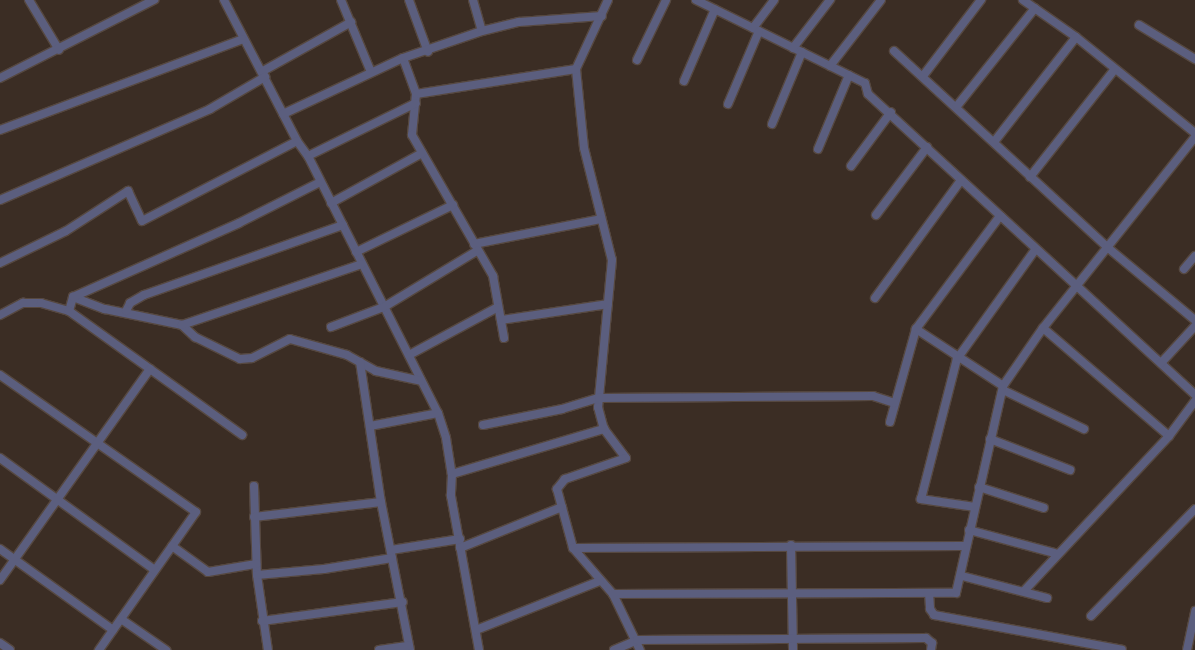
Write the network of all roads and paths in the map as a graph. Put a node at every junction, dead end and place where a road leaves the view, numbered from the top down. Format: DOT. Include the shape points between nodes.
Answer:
graph roads {
  1 [pos="30,0"];
  2 [pos="154,0"];
  3 [pos="224,0"];
  4 [pos="341,0"];
  5 [pos="409,0"];
  6 [pos="473,0"];
  7 [pos="608,0"];
  8 [pos="666,0"];
  9 [pos="696,0"];
  10 [pos="774,0"];
  11 [pos="830,0"];
  12 [pos="881,0"];
  13 [pos="981,0"];
  14 [pos="1023,0"];
  15 [pos="712,5"];
  16 [pos="1035,8"];
  17 [pos="602,16"];
  18 [pos="351,22"];
  19 [pos="1139,25"];
  20 [pos="756,29"];
  21 [pos="482,31"];
  22 [pos="1076,37"];
  23 [pos="243,39"];
  24 [pos="793,48"];
  25 [pos="59,50"];
  26 [pos="894,51"];
  27 [pos="428,52"];
  28 [pos="802,52"];
  29 [pos="403,58"];
  30 [pos="1195,59"];
  31 [pos="637,60"];
  32 [pos="830,66"];
  33 [pos="576,69"];
  34 [pos="1115,69"];
  35 [pos="371,72"];
  36 [pos="264,74"];
  37 [pos="849,75"];
  38 [pos="923,76"];
  39 [pos="0,78"];
  40 [pos="684,81"];
  41 [pos="416,99"];
  42 [pos="728,104"];
  43 [pos="957,106"];
  44 [pos="891,112"];
  45 [pos="283,114"];
  46 [pos="772,124"];
  47 [pos="0,130"];
  48 [pos="1195,133"];
  49 [pos="1195,137"];
  50 [pos="296,141"];
  51 [pos="994,142"];
  52 [pos="927,146"];
  53 [pos="818,149"];
  54 [pos="422,152"];
  55 [pos="308,156"];
  56 [pos="851,166"];
  57 [pos="1030,177"];
  58 [pos="961,180"];
  59 [pos="320,182"];
  60 [pos="0,200"];
  61 [pos="331,203"];
  62 [pos="453,205"];
  63 [pos="876,215"];
  64 [pos="1000,216"];
  65 [pos="602,219"];
  66 [pos="343,225"];
  67 [pos="475,247"];
  68 [pos="1107,247"];
  69 [pos="1035,250"];
  70 [pos="356,252"];
  71 [pos="1195,256"];
  72 [pos="0,263"];
  73 [pos="362,264"];
  74 [pos="1184,269"];
  75 [pos="1075,287"];
  76 [pos="73,297"];
  77 [pos="875,298"];
  78 [pos="608,304"];
  79 [pos="384,307"];
  80 [pos="498,307"];
  81 [pos="69,311"];
  82 [pos="126,311"];
  83 [pos="0,315"];
  84 [pos="501,320"];
  85 [pos="1195,320"];
  86 [pos="182,325"];
  87 [pos="1195,326"];
  88 [pos="331,327"];
  89 [pos="1043,328"];
  90 [pos="916,329"];
  91 [pos="504,338"];
  92 [pos="409,354"];
  93 [pos="957,359"];
  94 [pos="360,362"];
  95 [pos="1160,363"];
  96 [pos="150,369"];
  97 [pos="0,375"];
  98 [pos="422,380"];
  99 [pos="1003,388"];
  100 [pos="1195,395"];
  101 [pos="599,398"];
  102 [pos="1195,401"];
  103 [pos="895,403"];
  104 [pos="438,413"];
  105 [pos="890,422"];
  106 [pos="482,425"];
  107 [pos="370,426"];
  108 [pos="604,429"];
  109 [pos="1084,430"];
  110 [pos="242,435"];
  111 [pos="1169,436"];
  112 [pos="990,439"];
  113 [pos="97,444"];
  114 [pos="0,458"];
  115 [pos="1070,470"];
  116 [pos="452,474"];
  117 [pos="254,486"];
  118 [pos="979,487"];
  119 [pos="59,500"];
  120 [pos="381,502"];
  121 [pos="562,507"];
  122 [pos="974,507"];
  123 [pos="1044,508"];
  124 [pos="1195,509"];
  125 [pos="254,517"];
  126 [pos="969,530"];
  127 [pos="460,539"];
  128 [pos="790,545"];
  129 [pos="172,546"];
  130 [pos="965,546"];
  131 [pos="460,548"];
  132 [pos="573,548"];
  133 [pos="0,549"];
  134 [pos="391,550"];
  135 [pos="1055,554"];
  136 [pos="392,558"];
  137 [pos="15,560"];
  138 [pos="256,564"];
  139 [pos="155,570"];
  140 [pos="257,575"];
  141 [pos="962,576"];
  142 [pos="0,580"];
  143 [pos="600,581"];
  144 [pos="1024,591"];
  145 [pos="792,592"];
  146 [pos="929,593"];
  147 [pos="613,594"];
  148 [pos="1048,598"];
  149 [pos="403,602"];
  150 [pos="1195,611"];
  151 [pos="1090,616"];
  152 [pos="121,619"];
  153 [pos="262,621"];
  154 [pos="113,630"];
  155 [pos="476,630"];
  156 [pos="792,639"];
  157 [pos="637,640"];
  158 [pos="0,643"];
  159 [pos="409,648"];
  160 [pos="10,650"];
  161 [pos="99,650"];
  162 [pos="166,650"];
  163 [pos="268,650"];
  164 [pos="379,650"];
  165 [pos="479,650"];
  166 [pos="614,650"];
  167 [pos="640,650"];
  168 [pos="793,650"];
  169 [pos="931,650"];
  170 [pos="1122,650"];
  171 [pos="1187,650"];
  1 -- 25 [label="street"];
  2 -- 25 [label="street"];
  3 -- 23 [label="street"];
  4 -- 18 [label="street"];
  5 -- 27 [label="street"];
  6 -- 21 [label="street"];
  7 -- 17 [label="street"];
  8 -- 31 [label="street"];
  9 -- 15 [label="street"];
  10 -- 20 [label="street"];
  11 -- 24 [label="street"];
  12 -- 32 [label="street"];
  13 -- 38 [label="street"];
  14 -- 16 [label="street"];
  15 -- 20 [label="street"];
  15 -- 40 [label="street"];
  16 -- 22 [label="street"];
  16 -- 43 [label="street"];
  17 -- 21 [label="street" via="519,22"];
  17 -- 33 [label="street"];
  18 -- 35 [label="street"];
  18 -- 36 [label="street"];
  19 -- 30 [label="street"];
  20 -- 24 [label="street"];
  20 -- 42 [label="street"];
  21 -- 27 [label="street"];
  22 -- 34 [label="street"];
  22 -- 51 [label="street"];
  23 -- 36 [label="street"];
  23 -- 47 [label="street"];
  24 -- 28 [label="street"];
  25 -- 39 [label="street"];
  26 -- 38 [label="street"];
  27 -- 29 [label="street"];
  28 -- 32 [label="street"];
  28 -- 46 [label="street"];
  29 -- 35 [label="street"];
  29 -- 41 [label="street"];
  32 -- 37 [label="street"];
  33 -- 41 [label="street"];
  33 -- 65 [label="street" via="584,148"];
  34 -- 48 [label="street"];
  34 -- 57 [label="street"];
  35 -- 45 [label="street"];
  36 -- 45 [label="street"];
  36 -- 60 [label="street" via="210,109"];
  37 -- 44 [label="street" via="865,83 868,94"];
  37 -- 53 [label="street"];
  38 -- 43 [label="street"];
  41 -- 54 [label="street" via="412,135"];
  41 -- 55 [label="street"];
  43 -- 51 [label="street"];
  44 -- 52 [label="street"];
  44 -- 56 [label="street"];
  45 -- 50 [label="street"];
  49 -- 68 [label="street"];
  50 -- 55 [label="street"];
  50 -- 72 [label="street" via="142,221 128,191 66,231"];
  51 -- 57 [label="street"];
  52 -- 58 [label="street"];
  52 -- 63 [label="street"];
  54 -- 61 [label="street"];
  54 -- 62 [label="street"];
  55 -- 59 [label="street"];
  57 -- 68 [label="street"];
  58 -- 64 [label="street"];
  58 -- 77 [label="street"];
  59 -- 61 [label="street"];
  59 -- 76 [label="street" via="239,223"];
  61 -- 66 [label="street"];
  62 -- 67 [label="street"];
  62 -- 70 [label="street"];
  64 -- 69 [label="street"];
  64 -- 90 [label="street"];
  65 -- 67 [label="street"];
  65 -- 78 [label="street" via="612,260"];
  66 -- 70 [label="street"];
  66 -- 82 [label="street" via="144,296 130,303"];
  67 -- 79 [label="street"];
  67 -- 80 [label="street" via="493,276"];
  68 -- 75 [label="street"];
  68 -- 85 [label="street"];
  69 -- 75 [label="street"];
  69 -- 93 [label="street"];
  70 -- 73 [label="street"];
  71 -- 74 [label="street"];
  73 -- 79 [label="street"];
  73 -- 86 [label="street"];
  75 -- 89 [label="street"];
  75 -- 95 [label="street"];
  76 -- 81 [label="street"];
  76 -- 82 [label="street" via="105,309"];
  78 -- 84 [label="street"];
  78 -- 101 [label="street"];
  79 -- 88 [label="street"];
  79 -- 92 [label="street"];
  80 -- 84 [label="street"];
  80 -- 92 [label="street"];
  81 -- 83 [label="street" via="41,302 23,303"];
  81 -- 96 [label="street"];
  82 -- 86 [label="street"];
  84 -- 91 [label="street"];
  86 -- 94 [label="street" via="194,337 240,359 252,358 290,338"];
  87 -- 95 [label="street"];
  89 -- 99 [label="street"];
  89 -- 111 [label="street"];
  90 -- 93 [label="street"];
  90 -- 103 [label="street"];
  92 -- 98 [label="street"];
  93 -- 99 [label="street"];
  93 -- 122 [label="street" via="921,498"];
  94 -- 98 [label="street" via="376,371"];
  94 -- 107 [label="street"];
  95 -- 100 [label="street"];
  96 -- 110 [label="street"];
  96 -- 113 [label="street"];
  97 -- 113 [label="street"];
  98 -- 104 [label="street"];
  99 -- 109 [label="street"];
  99 -- 112 [label="street"];
  101 -- 103 [label="street" via="873,396"];
  101 -- 106 [label="street"];
  101 -- 108 [label="street"];
  102 -- 111 [label="street"];
  103 -- 105 [label="street"];
  104 -- 107 [label="street"];
  104 -- 116 [label="street"];
  107 -- 120 [label="street"];
  108 -- 116 [label="street"];
  108 -- 121 [label="street" via="626,458 565,479 557,489"];
  111 -- 135 [label="street"];
  112 -- 115 [label="street"];
  112 -- 118 [label="street"];
  113 -- 119 [label="street"];
  113 -- 129 [label="street" via="196,512"];
  114 -- 119 [label="street"];
  116 -- 127 [label="street" via="451,496"];
  117 -- 125 [label="street"];
  118 -- 122 [label="street"];
  118 -- 123 [label="street"];
  119 -- 137 [label="street"];
  119 -- 139 [label="street"];
  120 -- 125 [label="street"];
  120 -- 134 [label="street"];
  121 -- 131 [label="street"];
  121 -- 132 [label="street"];
  122 -- 126 [label="street"];
  124 -- 151 [label="street"];
  125 -- 138 [label="street"];
  126 -- 130 [label="street"];
  126 -- 135 [label="street"];
  127 -- 131 [label="street"];
  127 -- 134 [label="street"];
  128 -- 130 [label="street"];
  128 -- 132 [label="street"];
  128 -- 145 [label="street"];
  129 -- 138 [label="street" via="208,572"];
  129 -- 139 [label="street"];
  130 -- 141 [label="street"];
  131 -- 155 [label="street"];
  132 -- 143 [label="street"];
  133 -- 137 [label="street"];
  134 -- 136 [label="street"];
  135 -- 144 [label="street"];
  136 -- 140 [label="street"];
  136 -- 149 [label="street"];
  137 -- 142 [label="street"];
  137 -- 154 [label="street"];
  138 -- 140 [label="street"];
  139 -- 152 [label="street"];
  140 -- 153 [label="street"];
  141 -- 144 [label="street"];
  141 -- 146 [label="street" via="956,593"];
  143 -- 147 [label="street"];
  143 -- 155 [label="street"];
  144 -- 148 [label="street"];
  145 -- 146 [label="street"];
  145 -- 147 [label="street"];
  145 -- 156 [label="street"];
  146 -- 170 [label="street" via="930,609 934,614"];
  147 -- 157 [label="street"];
  149 -- 153 [label="street"];
  149 -- 159 [label="street"];
  150 -- 171 [label="street"];
  152 -- 154 [label="street"];
  152 -- 162 [label="street"];
  153 -- 163 [label="street"];
  154 -- 161 [label="street"];
  155 -- 165 [label="street"];
  156 -- 157 [label="street"];
  156 -- 168 [label="street"];
  156 -- 169 [label="street" via="926,638 932,643"];
  157 -- 166 [label="street"];
  157 -- 167 [label="street"];
  158 -- 160 [label="street"];
  159 -- 164 [label="street"];
}
